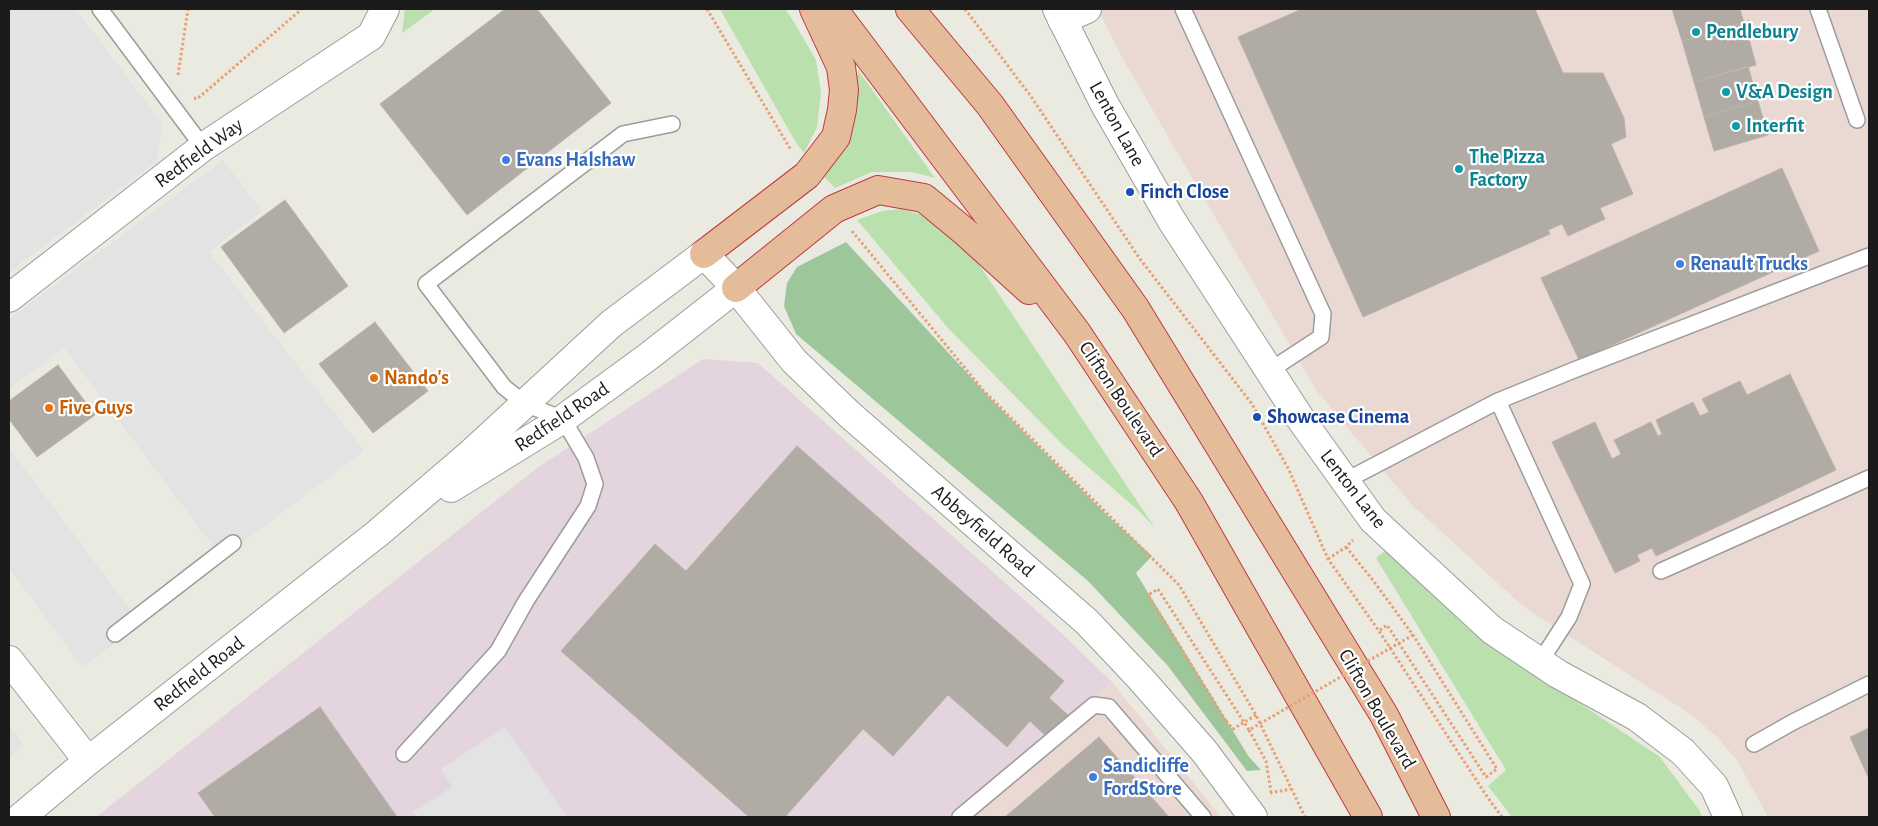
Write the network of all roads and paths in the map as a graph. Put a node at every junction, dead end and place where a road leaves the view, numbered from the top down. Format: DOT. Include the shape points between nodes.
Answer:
graph roads {
  1 [pos="100,9"];
  2 [pos="188,9"];
  3 [pos="302,9"];
  4 [pos="385,9"];
  5 [pos="707,9"];
  6 [pos="814,9"];
  7 [pos="833,9"];
  8 [pos="910,9"];
  9 [pos="965,9"];
  10 [pos="1088,9"];
  11 [pos="1183,9"];
  12 [pos="1818,9"];
  13 [pos="1060,14"];
  14 [pos="165,97"];
  15 [pos="1857,120"];
  16 [pos="672,124"];
  17 [pos="203,147"];
  18 [pos="807,175"];
  19 [pos="834,210"];
  20 [pos="704,254"];
  21 [pos="1869,256"];
  22 [pos="12,288"];
  23 [pos="736,288"];
  24 [pos="1077,333"];
  25 [pos="1269,371"];
  26 [pos="1498,401"];
  27 [pos="525,404"];
  28 [pos="563,419"];
  29 [pos="1869,478"];
  30 [pos="1345,481"];
  31 [pos="378,533"];
  32 [pos="233,543"];
  33 [pos="1328,559"];
  34 [pos="1661,571"];
  35 [pos="1379,631"];
  36 [pos="115,634"];
  37 [pos="1413,635"];
  38 [pos="9,660"];
  39 [pos="1540,662"];
  40 [pos="1869,684"];
  41 [pos="1256,715"];
  42 [pos="1384,715"];
  43 [pos="1249,730"];
  44 [pos="1754,744"];
  45 [pos="404,754"];
  46 [pos="88,761"];
  47 [pos="1271,793"];
  48 [pos="21,817"];
  49 [pos="960,817"];
  50 [pos="1203,817"];
  51 [pos="1252,817"];
  52 [pos="1305,817"];
  53 [pos="1368,817"];
  54 [pos="1436,817"];
  55 [pos="1450,817"];
  56 [pos="1502,817"];
  57 [pos="1728,817"];
  1 -- 14 [label="lane"];
  2 -- 14 [label="path" via="178,75"];
  3 -- 14 [label="path" via="197,98"];
  4 -- 17 [label="street, Redfield Way" via="371,36"];
  5 -- 18 [label="path"];
  6 -- 18 [label="highway" via="841,68 844,90 836,137"];
  7 -- 24 [label="highway, Clifton Boulevard"];
  8 -- 42 [label="highway, Clifton Boulevard" via="990,105 1136,308"];
  9 -- 33 [label="path" via="1030,94 1140,260 1252,404 1289,470"];
  10 -- 13 [label="street"];
  11 -- 25 [label="lane" via="1322,314 1321,338"];
  12 -- 15 [label="lane"];
  13 -- 25 [label="street, Lenton Lane" via="1105,105 1163,204"];
  14 -- 17 [label="lane"];
  16 -- 27 [label="lane" via="623,134 426,284 504,387"];
  17 -- 22 [label="street, Redfield Way"];
  18 -- 20 [label="highway"];
  19 -- 23 [label="highway"];
  19 -- 24 [label="highway" via="878,190 924,198"];
  19 -- 41 [label="path" via="983,390 1179,585"];
  20 -- 23 [label="street, Abbeyfield Road"];
  20 -- 27 [label="street, Redfield Road" via="611,324"];
  21 -- 26 [label="lane"];
  23 -- 28 [label="street, Redfield Road"];
  23 -- 51 [label="street, Abbeyfield Road" via="794,361 842,408 1087,622 1204,751"];
  24 -- 53 [label="highway, Clifton Boulevard" via="1189,502"];
  25 -- 30 [label="street, Lenton Lane"];
  26 -- 30 [label="lane"];
  26 -- 39 [label="lane" via="1582,584 1569,617"];
  27 -- 28 [label="lane"];
  27 -- 31 [label="street, Redfield Road"];
  28 -- 31 [label="street, Redfield Road"];
  28 -- 45 [label="lane" via="586,458 595,484 588,506 498,650"];
  29 -- 34 [label="lane"];
  30 -- 39 [label="street, Lenton Lane" via="1373,520 1492,630"];
  31 -- 46 [label="street, Redfield Road"];
  32 -- 36 [label="lane"];
  33 -- 35 [label="path"];
  33 -- 37 [label="path" via="1346,548"];
  35 -- 37 [label="path" via="1387,626 1486,777 1497,769"];
  35 -- 56 [label="path"];
  37 -- 43 [label="path, bridge"];
  38 -- 46 [label="street"];
  39 -- 57 [label="street, Lenton Lane" via="1637,718 1683,752 1714,786"];
  40 -- 44 [label="lane"];
  41 -- 43 [label="path, bridge" via="1233,730 1148,595 1158,589"];
  41 -- 52 [label="path"];
  42 -- 54 [label="highway, Clifton Boulevard"];
  42 -- 55 [label="highway"];
  43 -- 47 [label="path" via="1266,761"];
  46 -- 48 [label="street, Redfield Road"];
  49 -- 50 [label="lane" via="1094,705 1109,707"];
}
